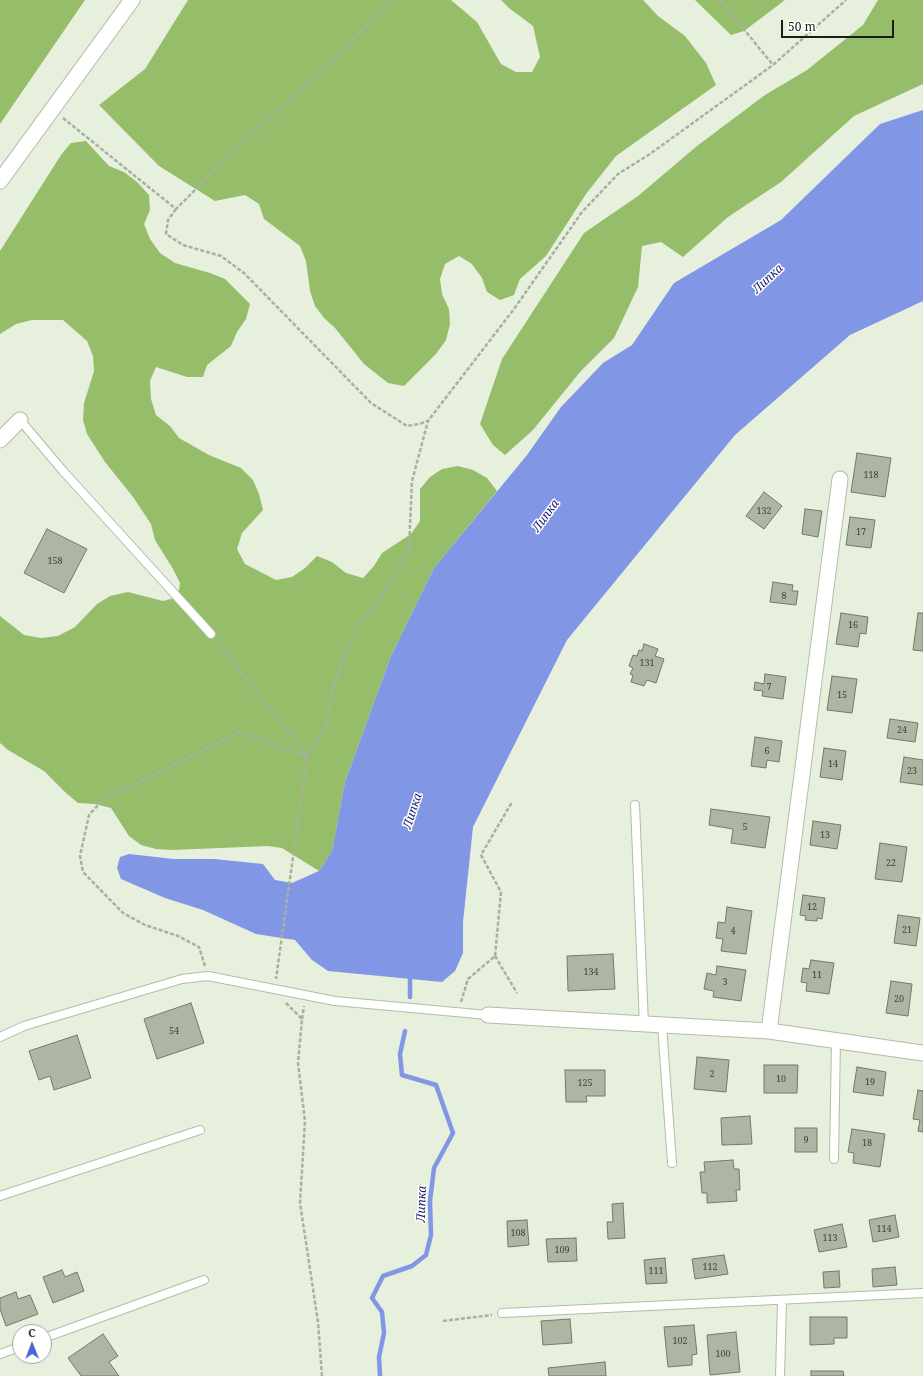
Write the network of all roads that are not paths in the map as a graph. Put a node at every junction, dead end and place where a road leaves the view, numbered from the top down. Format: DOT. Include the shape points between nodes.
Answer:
graph roads {
  1 [pos="132,0"];
  2 [pos="0,181"];
  3 [pos="20,420"];
  4 [pos="0,440"];
  5 [pos="840,479"];
  6 [pos="211,634"];
  7 [pos="635,805"];
  8 [pos="488,1015"];
  9 [pos="644,1025"];
  10 [pos="662,1026"];
  11 [pos="769,1030"];
  12 [pos="0,1037"];
  13 [pos="836,1040"];
  14 [pos="923,1053"];
  15 [pos="200,1130"];
  16 [pos="834,1159"];
  17 [pos="672,1163"];
  18 [pos="0,1196"];
  19 [pos="204,1280"];
  20 [pos="923,1293"];
  21 [pos="782,1300"];
  22 [pos="502,1313"];
  23 [pos="52,1335"];
  24 [pos="12,1350"];
  25 [pos="0,1354"];
  26 [pos="780,1376"];
  1 -- 2 [label="street"];
  3 -- 4 [label="street"];
  3 -- 6 [label="lane"];
  5 -- 11 [label="street"];
  7 -- 9 [label="lane"];
  8 -- 9 [label="street"];
  8 -- 12 [label="lane" via="335,1001 208,976 182,978 24,1026"];
  9 -- 10 [label="street"];
  10 -- 11 [label="street"];
  10 -- 17 [label="lane"];
  11 -- 13 [label="street"];
  13 -- 14 [label="street"];
  13 -- 16 [label="lane"];
  15 -- 18 [label="lane"];
  19 -- 23 [label="lane"];
  20 -- 21 [label="lane"];
  21 -- 22 [label="lane"];
  21 -- 26 [label="lane"];
  24 -- 25 [label="lane"];
}
